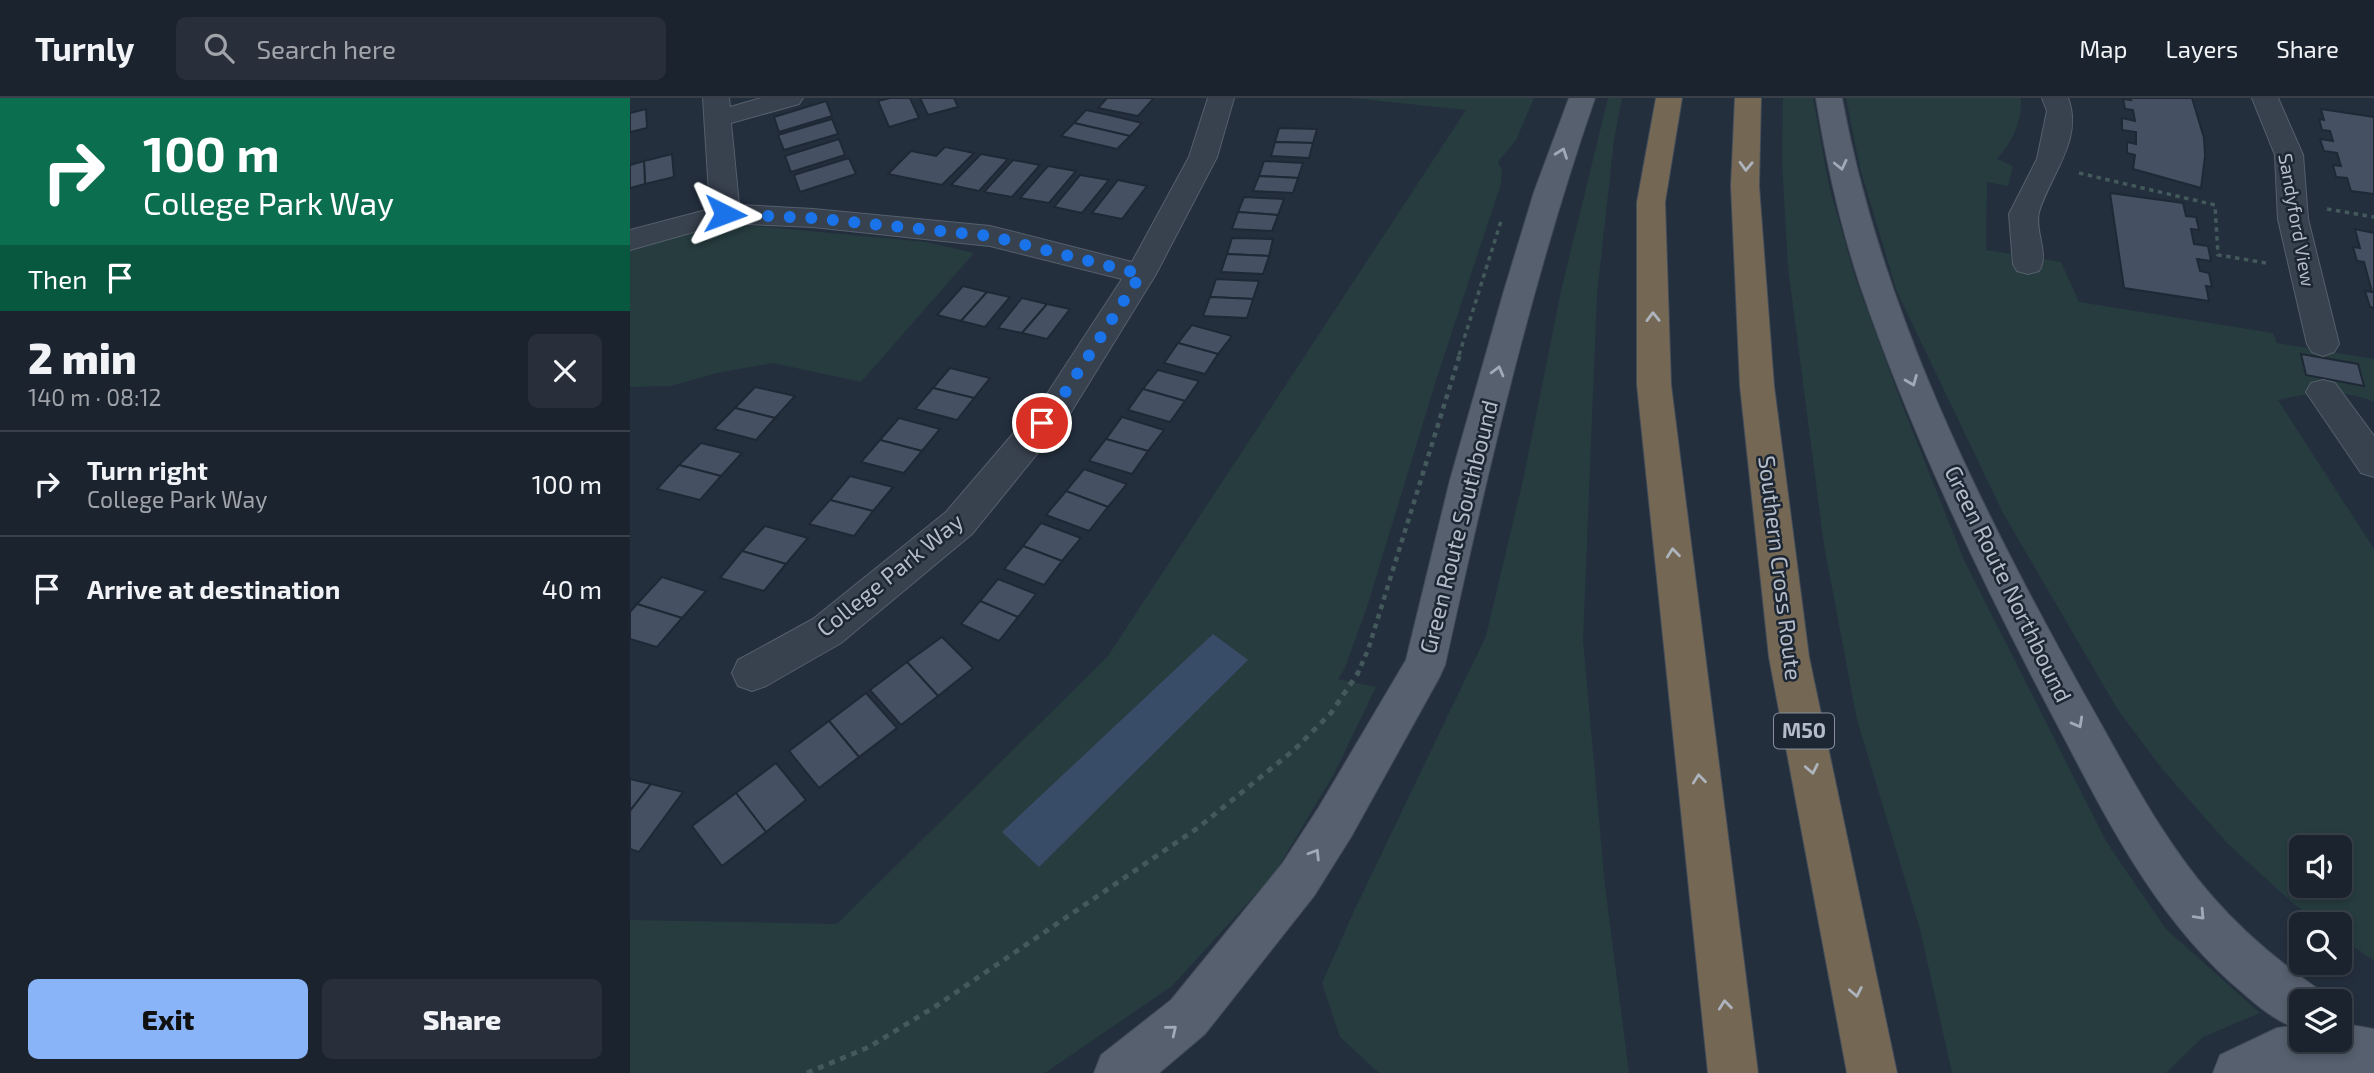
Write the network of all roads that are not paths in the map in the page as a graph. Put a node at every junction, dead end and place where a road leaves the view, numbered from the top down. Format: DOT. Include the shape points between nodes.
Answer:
graph roads {
  1 [pos="790,98"];
  2 [pos="1221,98"];
  3 [pos="1583,98"];
  4 [pos="1669,98"];
  5 [pos="1748,98"];
  6 [pos="1829,98"];
  7 [pos="2055,98"];
  8 [pos="2265,98"];
  9 [pos="718,108"];
  10 [pos="725,214"];
  11 [pos="630,240"];
  12 [pos="2028,264"];
  13 [pos="1141,274"];
  14 [pos="2323,344"];
  15 [pos="2323,392"];
  16 [pos="2374,463"];
  17 [pos="752,673"];
  18 [pos="2289,996"];
  19 [pos="2362,1046"];
  20 [pos="1119,1073"];
  21 [pos="1732,1073"];
  22 [pos="1872,1073"];
  23 [pos="2238,1073"];
  1 -- 9 [label="street"];
  2 -- 13 [label="street, College Park Way" via="1203,157"];
  20 -- 3 [label="main road, Green Route Southbound, one-way" via="1188,1017 1298,880 1425,665 1515,307 1548,192"];
  21 -- 4 [label="highway, one-way" via="1654,385 1651,202"];
  5 -- 22 [label="highway, Southern Cross Route / M50, one-way" via="1745,186 1757,386 1789,657"];
  6 -- 18 [label="main road, Green Route Northbound, one-way" via="1849,198 1879,298 1924,409 2025,627 2144,841 2183,897 2232,950"];
  7 -- 12 [label="street" via="2060,111 2047,166 2024,214"];
  8 -- 14 [label="street, Sandyford View" via="2289,155 2292,204"];
  9 -- 10 [label="street"];
  10 -- 11 [label="street"];
  10 -- 13 [label="street" via="990,236"];
  13 -- 17 [label="street, College Park Way" via="1059,402 959,523 827,631"];
  15 -- 16 [label="street"];
  19 -- 23 [label="main road" via="2277,1053"];
}
